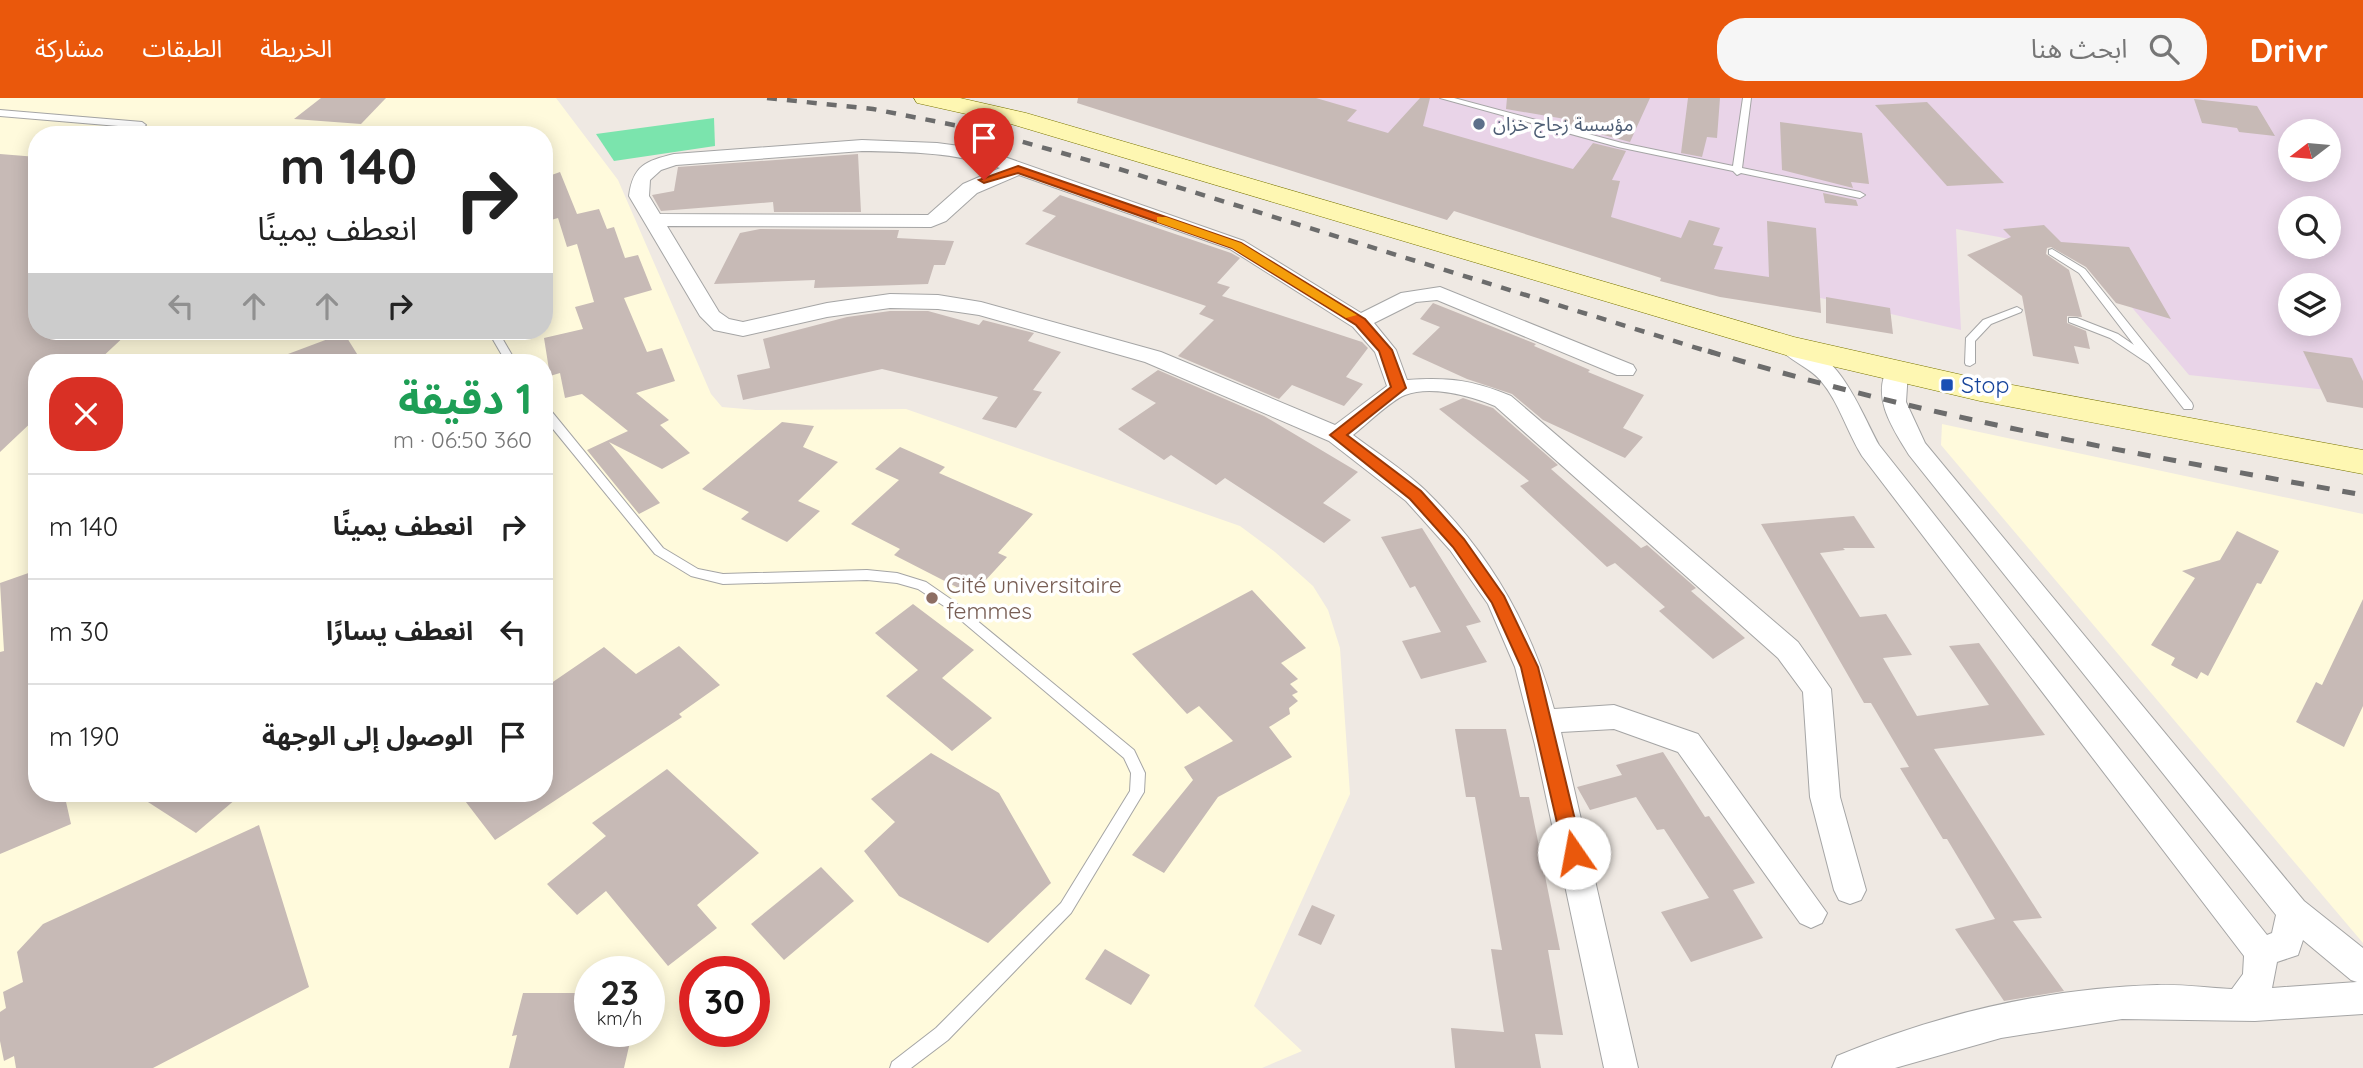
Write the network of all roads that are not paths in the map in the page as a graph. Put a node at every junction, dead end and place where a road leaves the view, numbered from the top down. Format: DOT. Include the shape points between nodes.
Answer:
graph roads {
  1 [pos="926,98"];
  2 [pos="1002,98"];
  3 [pos="1444,98"];
  4 [pos="1747,98"];
  5 [pos="0,114"];
  6 [pos="142,125"];
  7 [pos="1018,169"];
  8 [pos="1737,172"];
  9 [pos="1860,195"];
  10 [pos="653,220"];
  11 [pos="2052,252"];
  12 [pos="2017,310"];
  13 [pos="2073,320"];
  14 [pos="1361,322"];
  15 [pos="1789,346"];
  16 [pos="2153,362"];
  17 [pos="1970,363"];
  18 [pos="1625,370"];
  19 [pos="1897,371"];
  20 [pos="1399,388"];
  21 [pos="2188,406"];
  22 [pos="553,421"];
  23 [pos="1337,435"];
  24 [pos="2363,437"];
  25 [pos="2363,462"];
  26 [pos="1544,721"];
  27 [pos="1850,890"];
  28 [pos="2292,911"];
  29 [pos="1811,913"];
  30 [pos="2261,951"];
  31 [pos="2363,969"];
  32 [pos="2363,998"];
  33 [pos="2240,1005"];
  34 [pos="898,1068"];
  35 [pos="1621,1068"];
  36 [pos="1849,1068"];
  1 -- 15 [label="main road" via="1017,118"];
  2 -- 17 [label="main road" via="1792,325"];
  3 -- 8 [label="lane"];
  4 -- 8 [label="lane"];
  5 -- 6 [label="lane"];
  7 -- 10 [label="street" via="970,188 931,221"];
  7 -- 10 [label="street" via="975,153 894,144 674,160 654,166 641,178 639,196"];
  7 -- 14 [label="street" via="1237,245"];
  8 -- 9 [label="lane"];
  10 -- 23 [label="street" via="711,316 722,324 743,329 890,300 981,309 1153,357"];
  11 -- 16 [label="lane" via="2082,271"];
  12 -- 17 [label="lane" via="1987,322 1970,340"];
  13 -- 16 [label="lane" via="2114,336"];
  14 -- 18 [label="street" via="1396,300 1421,292 1440,293"];
  14 -- 20 [label="street" via="1385,350"];
  15 -- 19 [label="main road"];
  15 -- 30 [label="street" via="1828,370 1870,450"];
  16 -- 21 [label="lane"];
  17 -- 21 [label="main road"];
  19 -- 25 [label="main road"];
  19 -- 28 [label="street" via="1892,401 1917,449"];
  20 -- 23 [label="street"];
  20 -- 27 [label="street" via="1472,388 1503,401 1788,650 1817,689 1825,797"];
  21 -- 24 [label="main road"];
  22 -- 34 [label="lane" via="659,551 695,573 723,579 867,575 922,585 1129,754 1138,773 1137,792 1066,908 942,1034"];
  23 -- 26 [label="street" via="1415,495 1459,543 1499,600 1530,667"];
  26 -- 29 [label="street" via="1614,717 1688,743"];
  26 -- 35 [label="street"];
  28 -- 30 [label="street" via="2286,944"];
  28 -- 31 [label="street"];
  30 -- 33 [label="street" via="2259,979"];
  32 -- 33 [label="street"];
  33 -- 36 [label="street" via="2160,1001 2060,1012 1923,1041"];
}
